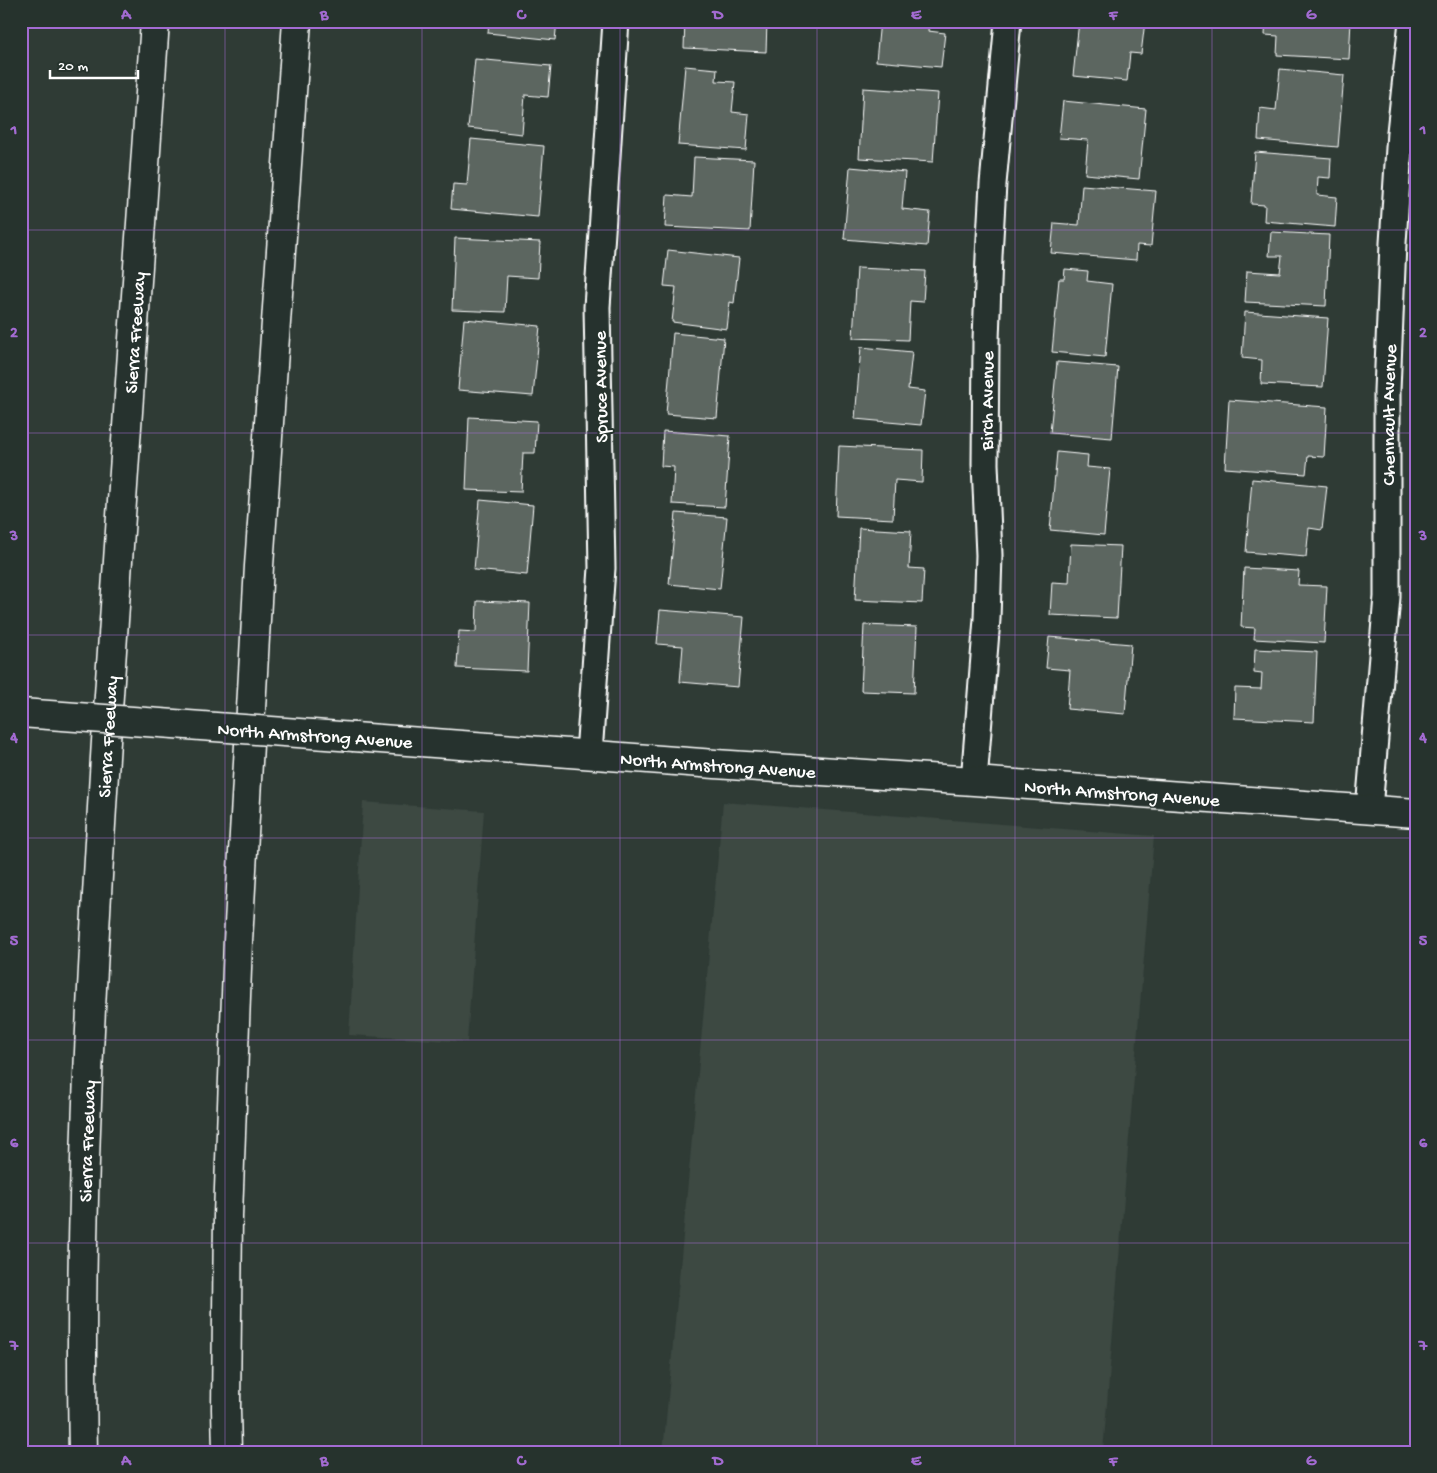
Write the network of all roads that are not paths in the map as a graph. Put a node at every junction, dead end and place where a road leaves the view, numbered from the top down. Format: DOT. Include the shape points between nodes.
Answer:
graph roads {
  1 [pos="155,21"];
  2 [pos="298,21"];
  3 [pos="616,21"];
  4 [pos="1008,21"];
  5 [pos="1412,21"];
  6 [pos="21,713"];
  7 [pos="589,754"];
  8 [pos="974,781"];
  9 [pos="1369,810"];
  10 [pos="1416,813"];
  11 [pos="83,1452"];
  12 [pos="227,1452"];
  1 -- 11 [label="main road, Sierra Freeway" via="94,929 83,1226"];
  2 -- 12 [label="main road" via="259,566 238,942 228,1216"];
  3 -- 7 [label="street, Spruce Avenue" via="597,306 602,568"];
  4 -- 8 [label="street, Birch Avenue" via="989,256 985,464 989,573"];
  5 -- 9 [label="street, Chennault Avenue" via="1392,261 1387,391 1388,597"];
  6 -- 7 [label="main road, North Armstrong Avenue, bridge"];
  7 -- 8 [label="main road, North Armstrong Avenue"];
  8 -- 9 [label="main road, North Armstrong Avenue"];
  9 -- 10 [label="main road, North Armstrong Avenue"];
}
